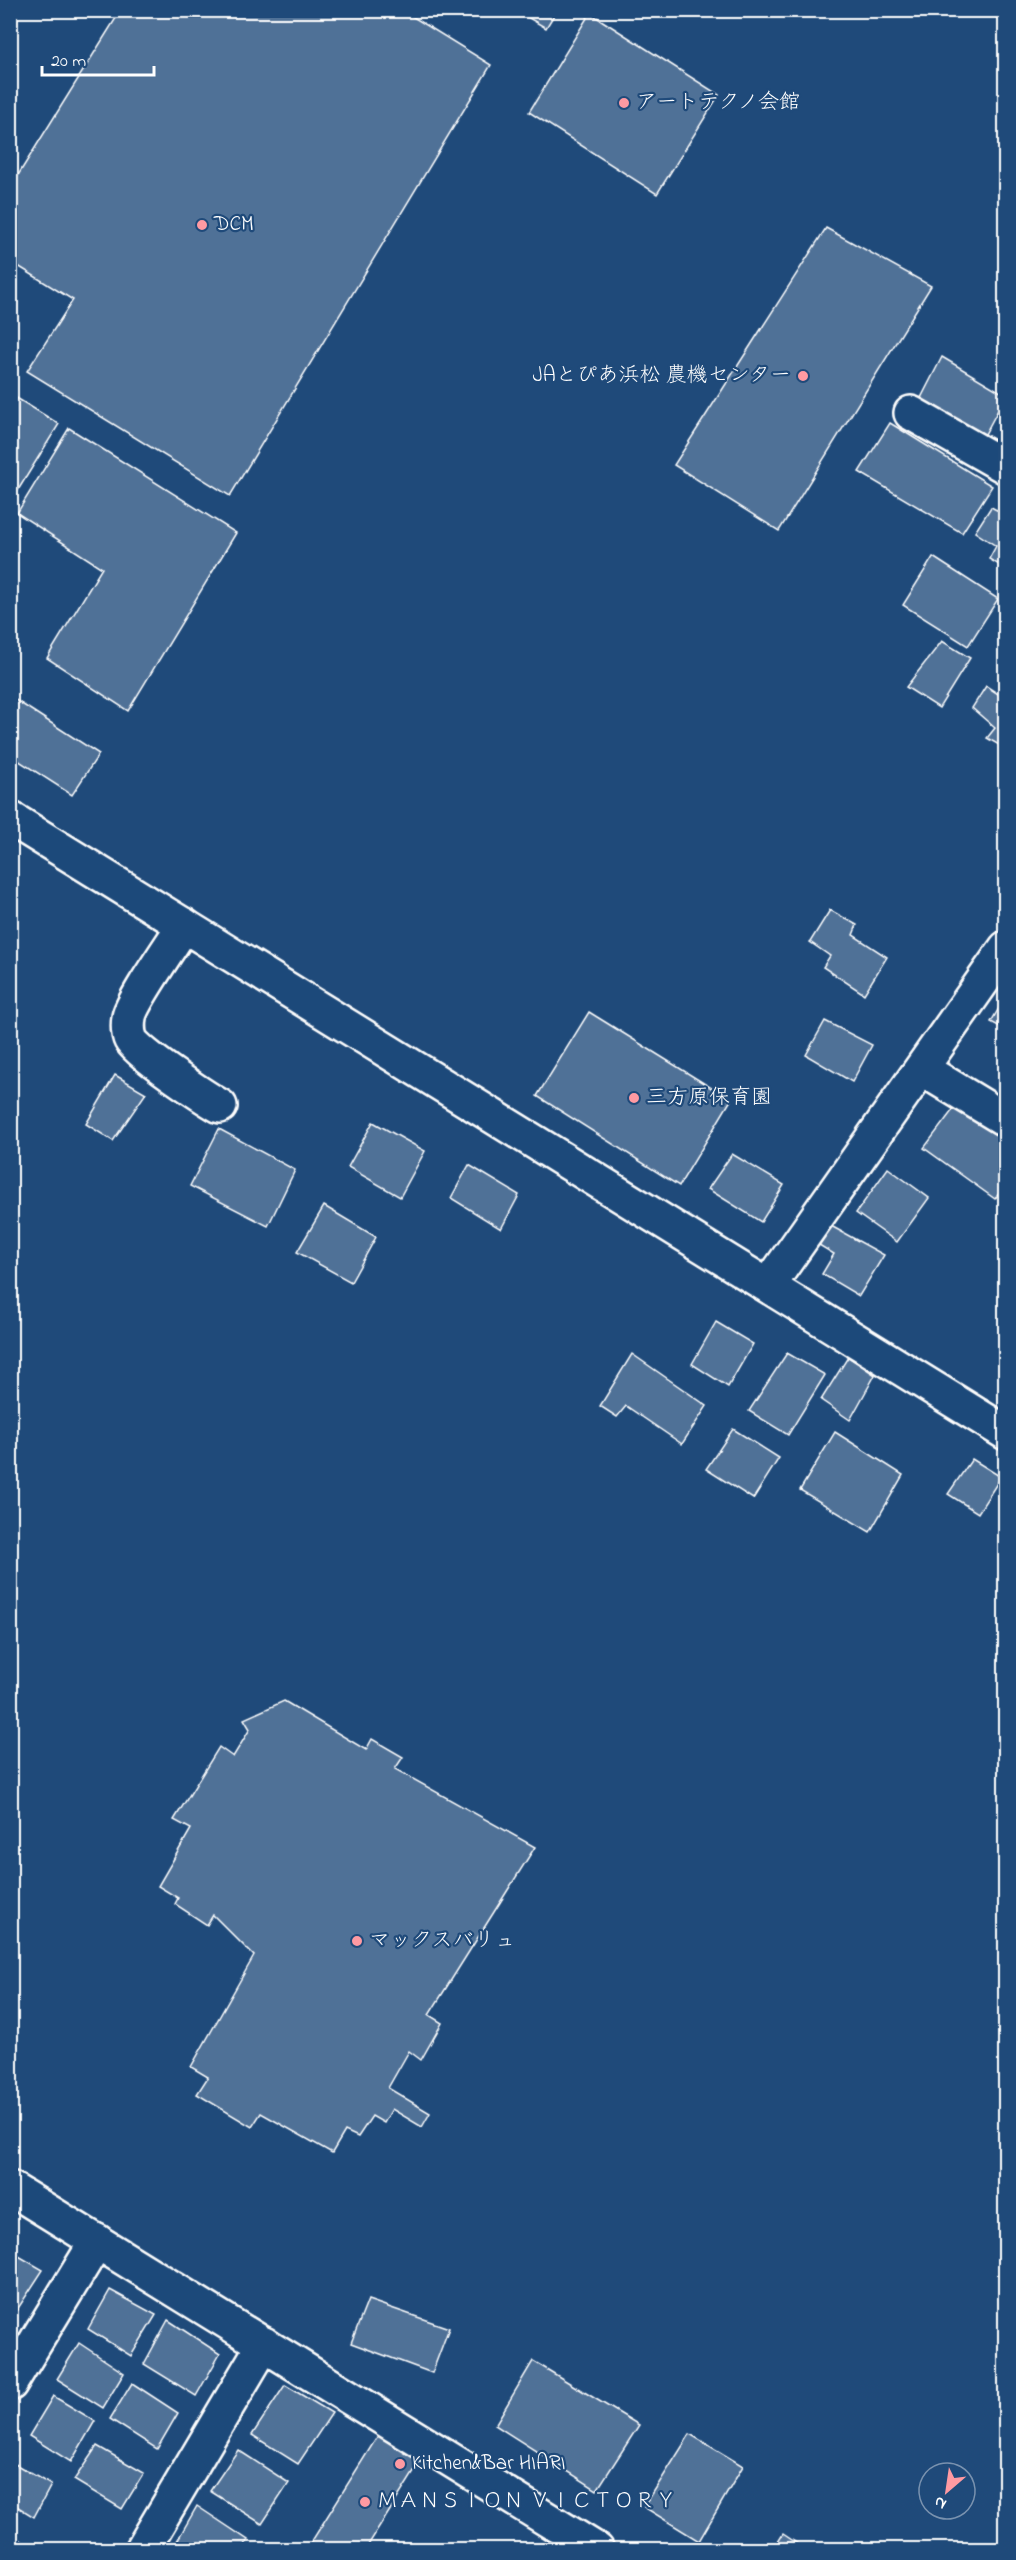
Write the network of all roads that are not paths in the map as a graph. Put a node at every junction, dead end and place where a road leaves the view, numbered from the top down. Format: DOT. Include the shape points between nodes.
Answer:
graph roads {
  1 [pos="911,412"];
  2 [pos="1005,467"];
  3 [pos="10,818"];
  4 [pos="184,925"];
  5 [pos="1005,948"];
  6 [pos="922,1069"];
  7 [pos="220,1106"];
  8 [pos="1005,1120"];
  9 [pos="769,1285"];
  10 [pos="1005,1433"];
  11 [pos="10,2188"];
  12 [pos="97,2241"];
  13 [pos="264,2344"];
  14 [pos="10,2384"];
  15 [pos="142,2550"];
  16 [pos="597,2550"];
  1 -- 2 [label="street"];
  3 -- 4 [label="street"];
  4 -- 7 [label="street" via="129,1015 131,1041 142,1053"];
  4 -- 9 [label="street"];
  5 -- 6 [label="street"];
  6 -- 8 [label="street"];
  6 -- 9 [label="street"];
  9 -- 10 [label="street"];
  11 -- 12 [label="street"];
  12 -- 13 [label="street"];
  12 -- 14 [label="street"];
  13 -- 15 [label="street"];
  13 -- 16 [label="street"];
}
